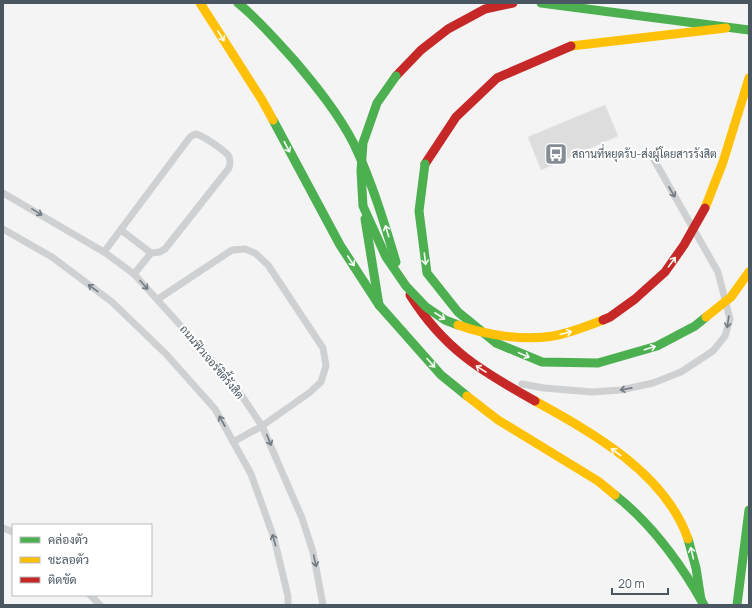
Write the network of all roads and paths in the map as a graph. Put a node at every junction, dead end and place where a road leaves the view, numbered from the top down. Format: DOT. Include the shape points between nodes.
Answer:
graph roads {
  1 [pos="200,3"];
  2 [pos="238,3"];
  3 [pos="513,3"];
  4 [pos="541,3"];
  5 [pos="726,28"];
  6 [pos="749,30"];
  7 [pos="749,78"];
  8 [pos="653,158"];
  9 [pos="3,193"];
  10 [pos="363,206"];
  11 [pos="3,229"];
  12 [pos="121,230"];
  13 [pos="104,252"];
  14 [pos="151,253"];
  15 [pos="749,272"];
  16 [pos="134,274"];
  17 [pos="158,299"];
  18 [pos="379,305"];
  19 [pos="498,380"];
  20 [pos="262,426"];
  21 [pos="233,442"];
  22 [pos="749,510"];
  23 [pos="91,596"];
  24 [pos="100,605"];
  25 [pos="288,605"];
  26 [pos="323,605"];
  27 [pos="703,605"];
  28 [pos="737,605"];
  1 -- 18 [label="main road, one-way, bridge" via="262,100 340,245"];
  19 -- 2 [label="main road, one-way" via="453,349 420,312 409,294 398,266 368,175 344,127 303,71 268,31"];
  3 -- 10 [label="main road, bridge" via="485,10 448,29 421,50 396,76 377,103 363,143"];
  4 -- 5 [label="main road"];
  5 -- 6 [label="main road"];
  5 -- 15 [label="main road, one-way, bridge" via="573,45 497,78 456,117 425,164 419,211 427,273 458,312 496,343 542,362 598,363 656,346 695,326 731,297"];
  10 -- 7 [label="main road, one-way, bridge" via="386,257 406,286 445,320 489,334 522,337 553,336 582,328 610,317 636,299 665,272 684,245 705,208 723,162"];
  8 -- 19 [label="lane, one-way" via="718,272 730,319 725,336 713,352 681,372 653,383 621,390 592,392 544,388"];
  9 -- 13 [label="lane, ถนนฟิวเจอร์ซิตี้รังสิต, one-way"];
  10 -- 18 [label="main road, bridge"];
  21 -- 11 [label="lane, one-way" via="215,409 166,354 112,302 52,257"];
  12 -- 13 [label="lane"];
  12 -- 14 [label="lane"];
  12 -- 14 [label="lane" via="190,137 194,134 203,136 229,156 229,168 165,249"];
  13 -- 16 [label="lane, ถนนฟิวเจอร์ซิตี้รังสิต"];
  14 -- 16 [label="lane"];
  16 -- 17 [label="lane, ถนนฟิวเจอร์ซิตี้รังสิต, one-way"];
  17 -- 20 [label="lane, ถนนฟิวเจอร์ซิตี้รังสิต" via="236,387"];
  17 -- 20 [label="lane" via="232,250 245,249 255,253 268,265 323,348 326,366 321,382"];
  18 -- 27 [label="main road, one-way, bridge" via="441,375 498,420 598,482 628,505 672,555 692,583"];
  27 -- 19 [label="main road, one-way" via="689,541 677,514 655,485 599,439"];
  20 -- 21 [label="lane"];
  20 -- 26 [label="lane, ถนนฟิวเจอร์ซิตี้รังสิต, one-way" via="302,518 313,552"];
  25 -- 21 [label="lane, one-way" via="274,538 251,474"];
  22 -- 28 [label="main road"];
  23 -- 24 [label="lane"];
}
